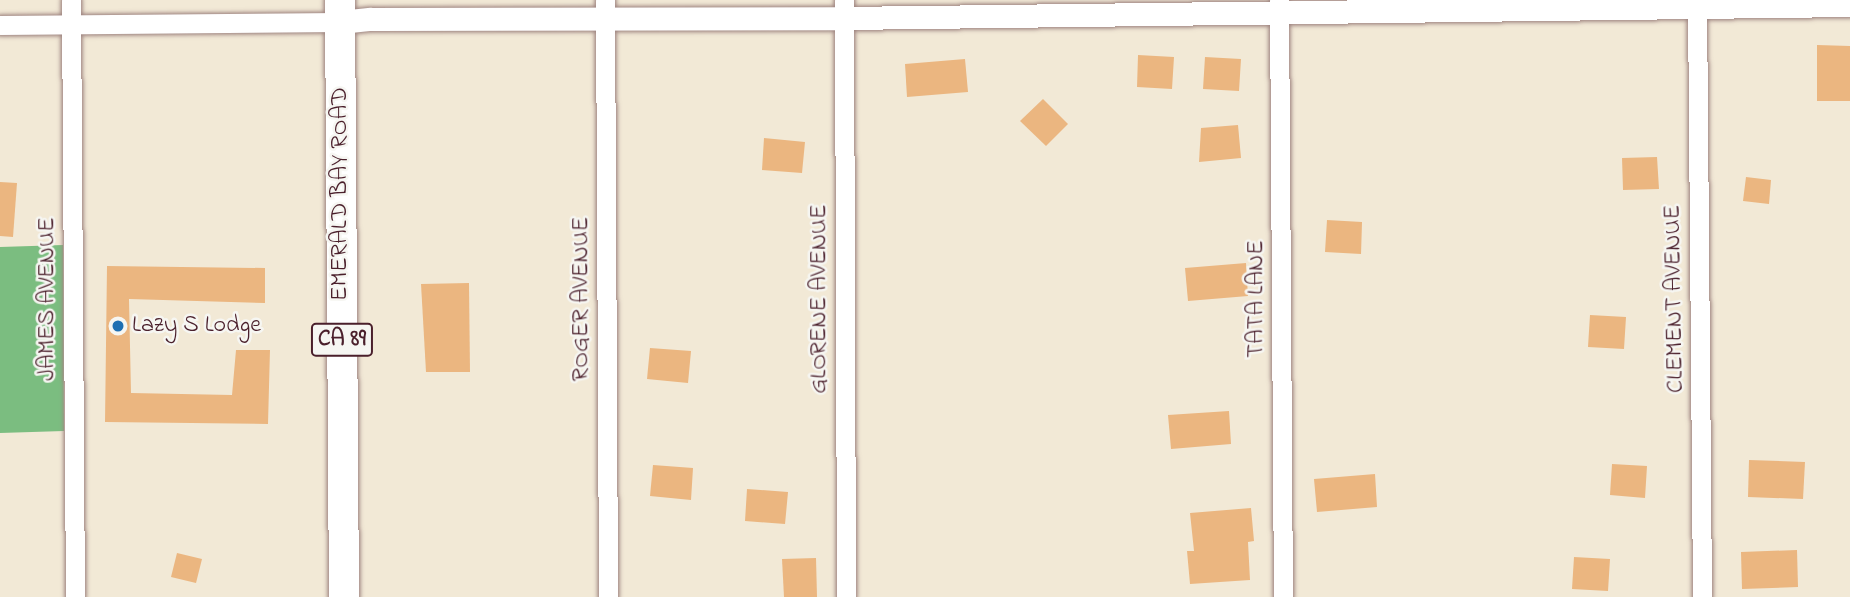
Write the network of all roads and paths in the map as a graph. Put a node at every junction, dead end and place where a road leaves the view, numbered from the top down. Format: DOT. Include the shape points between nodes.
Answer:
graph roads {
  1 [pos="71,0"];
  2 [pos="1697,3"];
  3 [pos="1850,5"];
  4 [pos="1280,6"];
  5 [pos="844,9"];
  6 [pos="605,10"];
  7 [pos="340,11"];
  8 [pos="0,25"];
  9 [pos="71,25"];
  10 [pos="75,597"];
  11 [pos="344,597"];
  12 [pos="608,597"];
  13 [pos="846,597"];
  14 [pos="1283,597"];
  15 [pos="1702,597"];
  1 -- 9 [label="street, JAMES AVENUE"];
  2 -- 3 [label="street"];
  2 -- 4 [label="street"];
  2 -- 15 [label="street, CLEMENT AVENUE"];
  4 -- 5 [label="street"];
  4 -- 14 [label="street, TATA LANE"];
  5 -- 6 [label="street"];
  5 -- 13 [label="street, GLORENE AVENUE"];
  6 -- 7 [label="street" via="371,19"];
  6 -- 12 [label="street, ROGER AVENUE"];
  7 -- 9 [label="street"];
  7 -- 11 [label="main road, EMERALD BAY ROAD / CA 89"];
  8 -- 9 [label="street"];
  9 -- 10 [label="street, JAMES AVENUE"];
}
